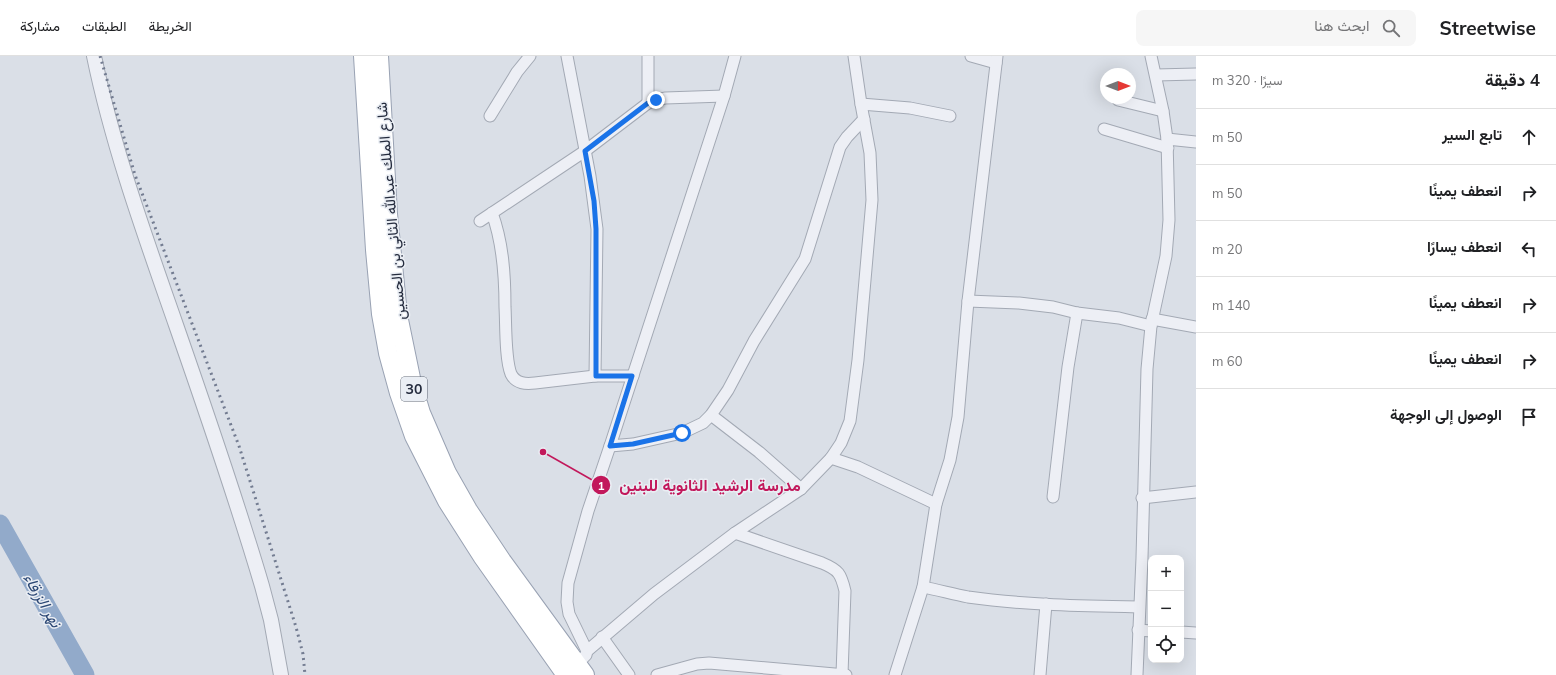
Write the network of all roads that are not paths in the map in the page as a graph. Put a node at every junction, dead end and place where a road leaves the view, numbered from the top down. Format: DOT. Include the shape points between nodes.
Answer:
graph roads {
  1 [pos="94,56"];
  2 [pos="363,56"];
  3 [pos="379,56"];
  4 [pos="530,56"];
  5 [pos="567,56"];
  6 [pos="648,56"];
  7 [pos="735,56"];
  8 [pos="971,56"];
  9 [pos="1151,56"];
  10 [pos="856,58"];
  11 [pos="997,60"];
  12 [pos="1196,74"];
  13 [pos="1156,75"];
  14 [pos="724,96"];
  15 [pos="648,103"];
  16 [pos="861,104"];
  17 [pos="1134,104"];
  18 [pos="1163,111"];
  19 [pos="490,116"];
  20 [pos="950,116"];
  21 [pos="864,119"];
  22 [pos="1104,129"];
  23 [pos="1196,142"];
  24 [pos="1167,144"];
  25 [pos="585,151"];
  26 [pos="492,213"];
  27 [pos="380,215"];
  28 [pos="480,221"];
  29 [pos="968,301"];
  30 [pos="1077,313"];
  31 [pos="1151,322"];
  32 [pos="1196,327"];
  33 [pos="596,376"];
  34 [pos="632,376"];
  35 [pos="711,415"];
  36 [pos="610,446"];
  37 [pos="831,458"];
  38 [pos="802,489"];
  39 [pos="1196,492"];
  40 [pos="1054,497"];
  41 [pos="1142,498"];
  42 [pos="936,504"];
  43 [pos="735,533"];
  44 [pos="923,587"];
  45 [pos="1046,604"];
  46 [pos="1139,607"];
  47 [pos="1138,630"];
  48 [pos="1148,631"];
  49 [pos="1184,632"];
  50 [pos="1196,633"];
  51 [pos="602,637"];
  52 [pos="579,666"];
  53 [pos="281,675"];
  54 [pos="629,675"];
  55 [pos="657,675"];
  56 [pos="844,675"];
  57 [pos="895,675"];
  58 [pos="1040,675"];
  59 [pos="1136,675"];
  1 -- 53 [label="street" via="109,120 133,201 259,573"];
  2 -- 27 [label="main road, شارع الملك عبدالله الثاني بن الحسين / 30"];
  3 -- 27 [label="main road, شارع الملك عبدالله الثاني بن الحسين / 30"];
  4 -- 19 [label="street"];
  5 -- 25 [label="street"];
  6 -- 15 [label="street"];
  7 -- 14 [label="street"];
  8 -- 11 [label="street"];
  9 -- 13 [label="street"];
  10 -- 16 [label="street"];
  11 -- 29 [label="street"];
  12 -- 13 [label="street"];
  13 -- 18 [label="street"];
  14 -- 15 [label="street" via="664,98"];
  14 -- 34 [label="street"];
  15 -- 25 [label="street"];
  16 -- 20 [label="street" via="910,108"];
  16 -- 21 [label="street"];
  17 -- 18 [label="street"];
  18 -- 24 [label="street"];
  21 -- 35 [label="street" via="840,147 805,259"];
  21 -- 37 [label="street" via="870,153 872,200 858,360 850,421 841,443"];
  22 -- 24 [label="street"];
  23 -- 24 [label="street"];
  24 -- 31 [label="street" via="1169,220 1166,256"];
  25 -- 26 [label="street"];
  25 -- 33 [label="street" via="596,229"];
  26 -- 28 [label="street"];
  26 -- 33 [label="street" via="501,242 506,342 511,374 516,381 526,384"];
  27 -- 52 [label="main road, شارع الملك عبدالله الثاني بن الحسين / 30" via="404,347 421,413 433,443 468,510"];
  29 -- 30 [label="street" via="1019,303"];
  29 -- 42 [label="street" via="958,417 950,460"];
  30 -- 31 [label="street"];
  30 -- 40 [label="street" via="1068,366"];
  31 -- 32 [label="street"];
  31 -- 41 [label="street"];
  33 -- 34 [label="street"];
  34 -- 36 [label="street"];
  35 -- 36 [label="street" via="703,423 682,433 633,444"];
  35 -- 38 [label="street"];
  36 -- 52 [label="street" via="568,583 569,614"];
  37 -- 38 [label="street"];
  37 -- 42 [label="street" via="858,467"];
  38 -- 43 [label="street"];
  39 -- 41 [label="street"];
  41 -- 46 [label="street"];
  42 -- 44 [label="street"];
  43 -- 51 [label="street"];
  43 -- 56 [label="street" via="835,568 842,578 845,591"];
  44 -- 45 [label="street" via="967,596"];
  44 -- 57 [label="street"];
  45 -- 46 [label="street"];
  45 -- 58 [label="street"];
  46 -- 47 [label="street"];
  47 -- 48 [label="street"];
  47 -- 59 [label="street"];
  49 -- 50 [label="street"];
  51 -- 52 [label="street"];
  51 -- 54 [label="street"];
  55 -- 56 [label="street" via="709,663"];
}
